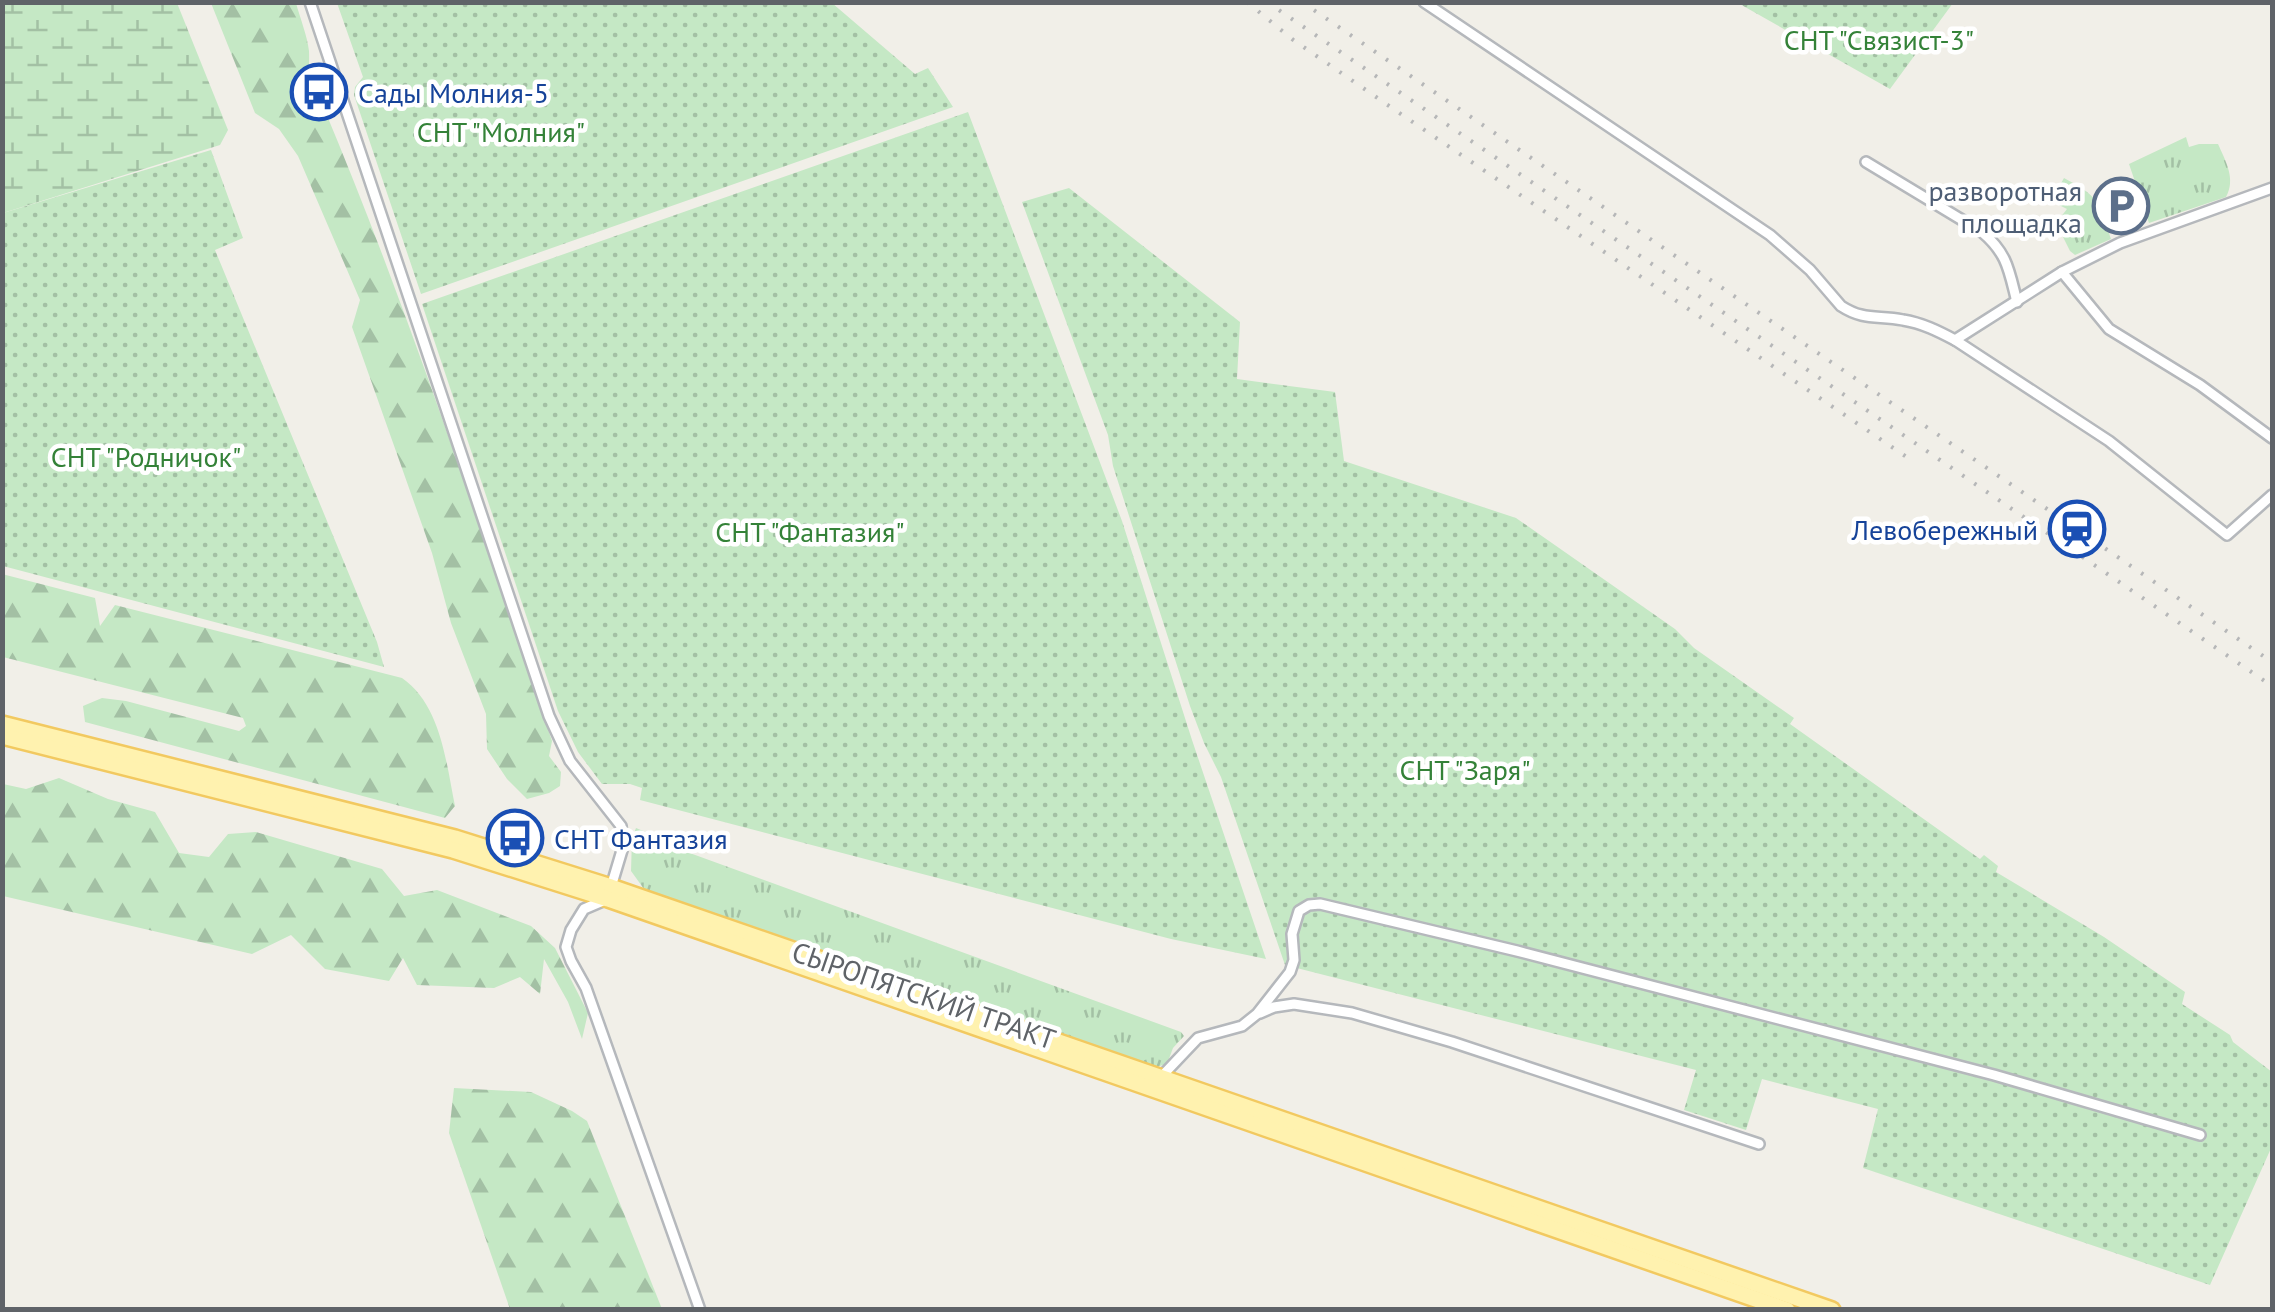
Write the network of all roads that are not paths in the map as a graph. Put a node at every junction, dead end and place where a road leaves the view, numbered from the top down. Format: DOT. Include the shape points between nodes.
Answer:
graph roads {
  1 [pos="310,2"];
  2 [pos="1424,2"];
  3 [pos="1866,162"];
  4 [pos="2272,188"];
  5 [pos="2062,272"];
  6 [pos="2017,302"];
  7 [pos="1954,340"];
  8 [pos="2272,438"];
  9 [pos="2272,495"];
  10 [pos="2,724"];
  11 [pos="2,736"];
  12 [pos="610,893"];
  13 [pos="1257,1014"];
  14 [pos="1162,1077"];
  15 [pos="2200,1136"];
  16 [pos="1759,1144"];
  17 [pos="700,1310"];
  18 [pos="1787,1310"];
  19 [pos="1832,1310"];
  1 -- 12 [label="street" via="548,716 570,762 621,826 623,847"];
  2 -- 7 [label="street" via="1770,235 1850,312 1924,325"];
  3 -- 6 [label="street" via="1994,242 2006,259"];
  4 -- 5 [label="street" via="2120,242"];
  5 -- 6 [label="street"];
  5 -- 8 [label="street" via="2109,329"];
  6 -- 7 [label="street"];
  7 -- 9 [label="street" via="2109,441 2227,535"];
  10 -- 12 [label="main road, СЫРОПЯТСКИЙ ТРАКТ" via="455,838"];
  11 -- 12 [label="main road, СЫРОПЯТСКИЙ ТРАКТ"];
  12 -- 14 [label="main road, СЫРОПЯТСКИЙ ТРАКТ"];
  12 -- 17 [label="street" via="584,909 566,947"];
  12 -- 18 [label="main road, СЫРОПЯТСКИЙ ТРАКТ"];
  13 -- 14 [label="street" via="1242,1026 1198,1038"];
  13 -- 15 [label="street" via="1290,972 1299,911 1320,904 1994,1075"];
  13 -- 16 [label="street" via="1294,1004 1352,1012"];
  14 -- 19 [label="main road, СЫРОПЯТСКИЙ ТРАКТ"];
}
